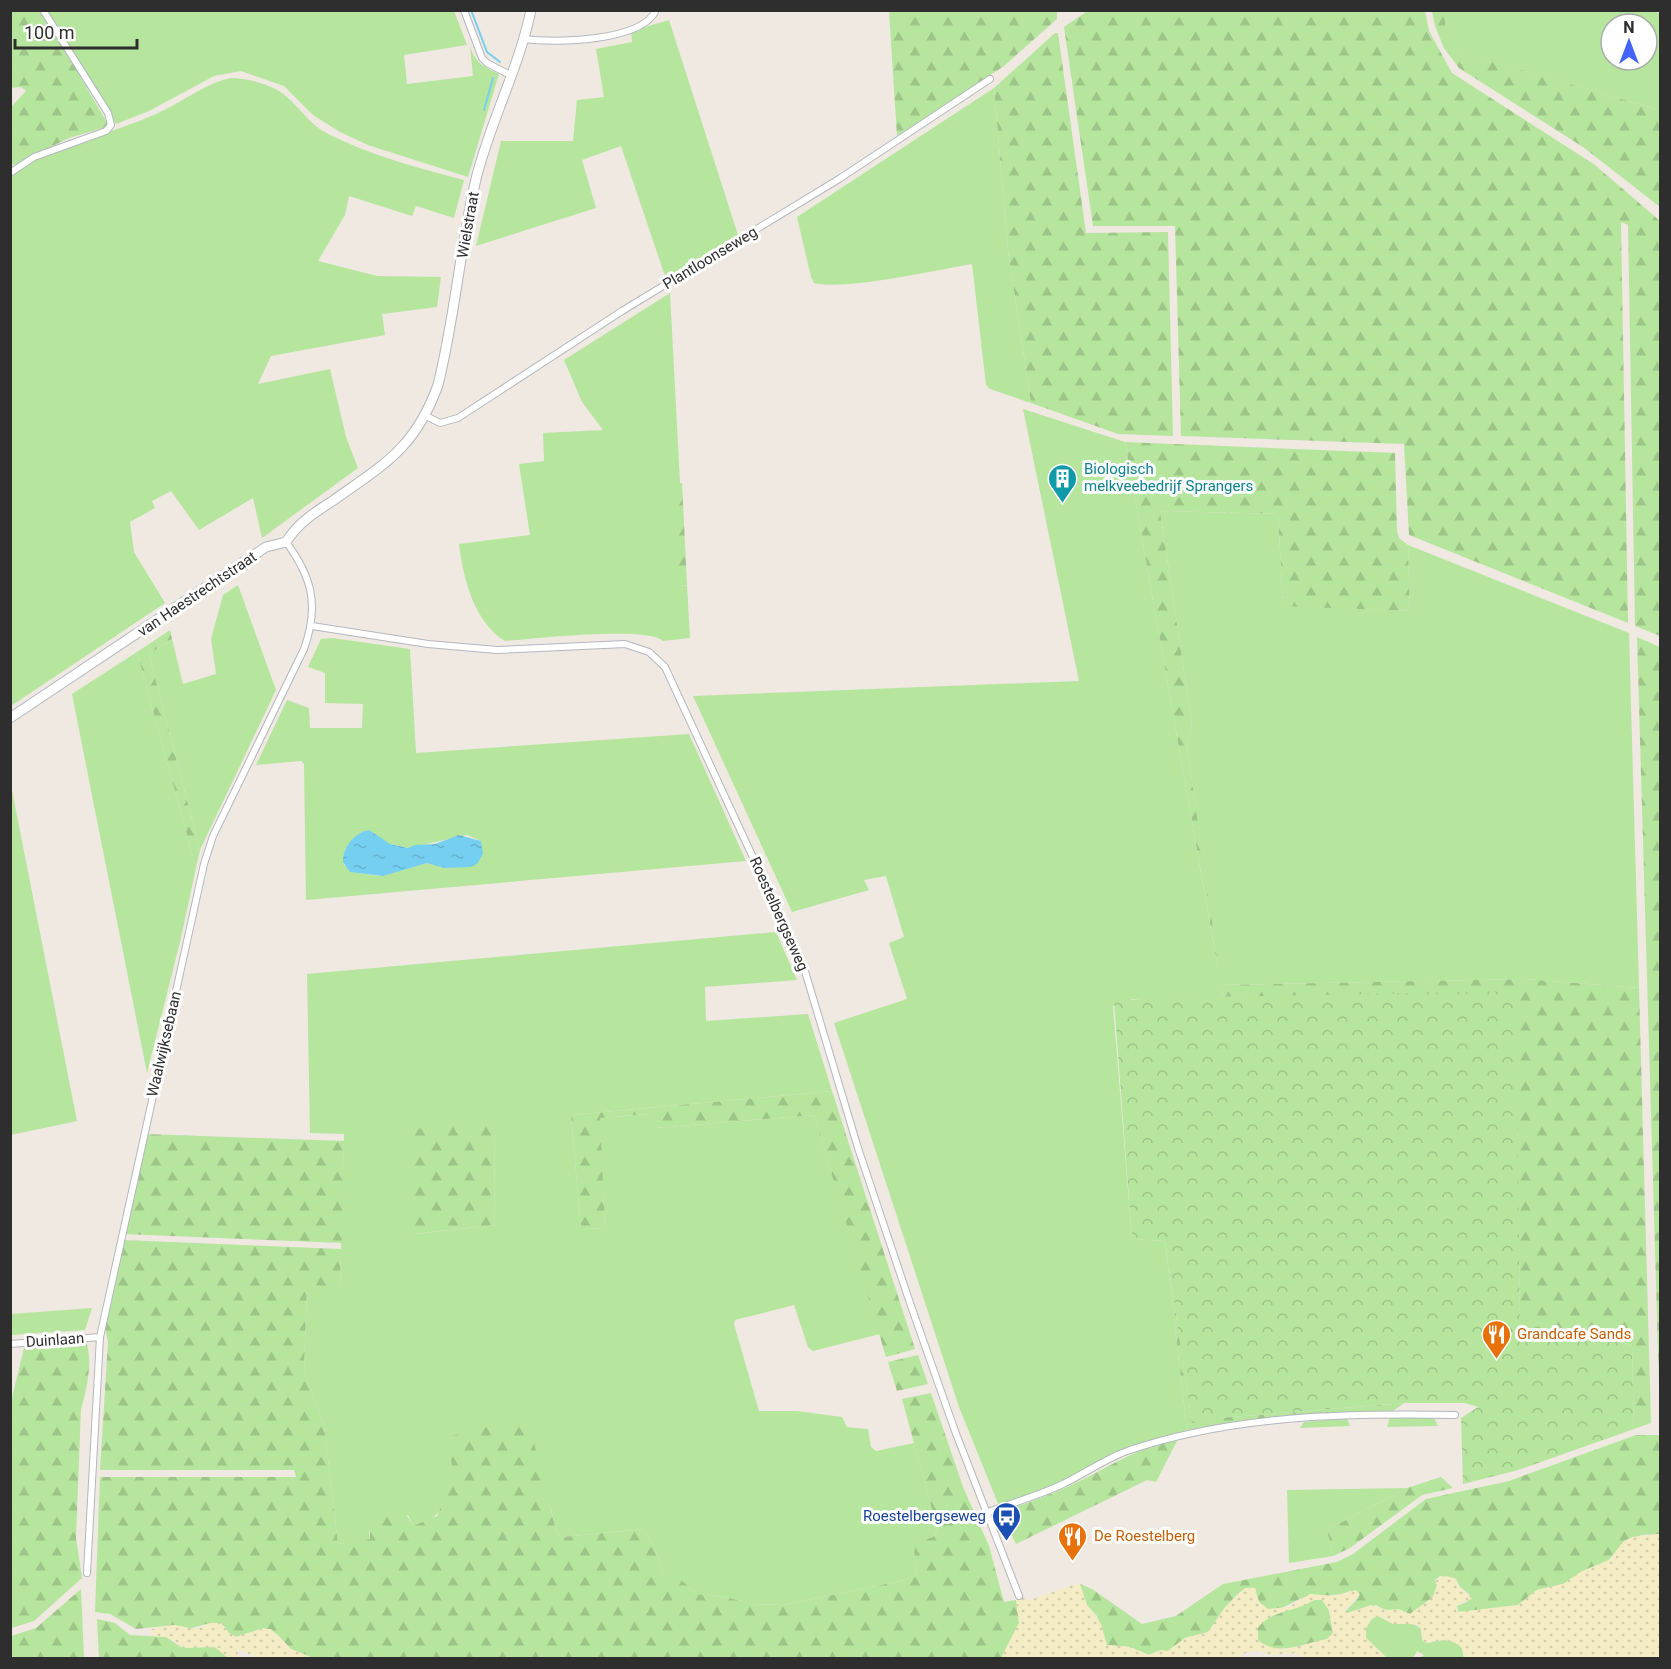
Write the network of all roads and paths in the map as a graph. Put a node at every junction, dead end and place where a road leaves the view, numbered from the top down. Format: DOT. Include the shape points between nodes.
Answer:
graph roads {
  1 [pos="43,10"];
  2 [pos="464,10"];
  3 [pos="531,10"];
  4 [pos="656,10"];
  5 [pos="525,39"];
  6 [pos="510,75"];
  7 [pos="990,79"];
  8 [pos="10,173"];
  9 [pos="426,416"];
  10 [pos="286,542"];
  11 [pos="312,626"];
  12 [pos="10,718"];
  13 [pos="100,1337"];
  14 [pos="10,1344"];
  15 [pos="1455,1415"];
  16 [pos="986,1513"];
  17 [pos="87,1573"];
  18 [pos="1019,1596"];
  1 -- 8 [label="street" via="108,113 111,125 106,131 34,157"];
  2 -- 6 [label="street" via="482,58"];
  3 -- 5 [label="street, Wielstraat"];
  4 -- 5 [label="street" via="650,20 593,40"];
  5 -- 6 [label="street, Wielstraat"];
  6 -- 9 [label="street, Wielstraat" via="476,181 442,366"];
  7 -- 9 [label="street, Plantloonseweg" via="839,179 458,418 440,423"];
  9 -- 10 [label="street, van Haestrechtstraat" via="392,458 297,525"];
  10 -- 11 [label="street, Waalwijksebaan" via="307,578"];
  10 -- 12 [label="street, van Haestrechtstraat" via="259,552"];
  11 -- 13 [label="street, Waalwijksebaan" via="207,851"];
  11 -- 16 [label="street, Roestelbergseweg" via="487,649 625,644 649,652 665,667 804,968 866,1170"];
  13 -- 14 [label="street, Duinlaan"];
  13 -- 17 [label="street, Waalwijksebaan"];
  15 -- 16 [label="street" via="1324,1416 1192,1433 1124,1452 1061,1485"];
  16 -- 18 [label="street, Roestelbergseweg"];
}
